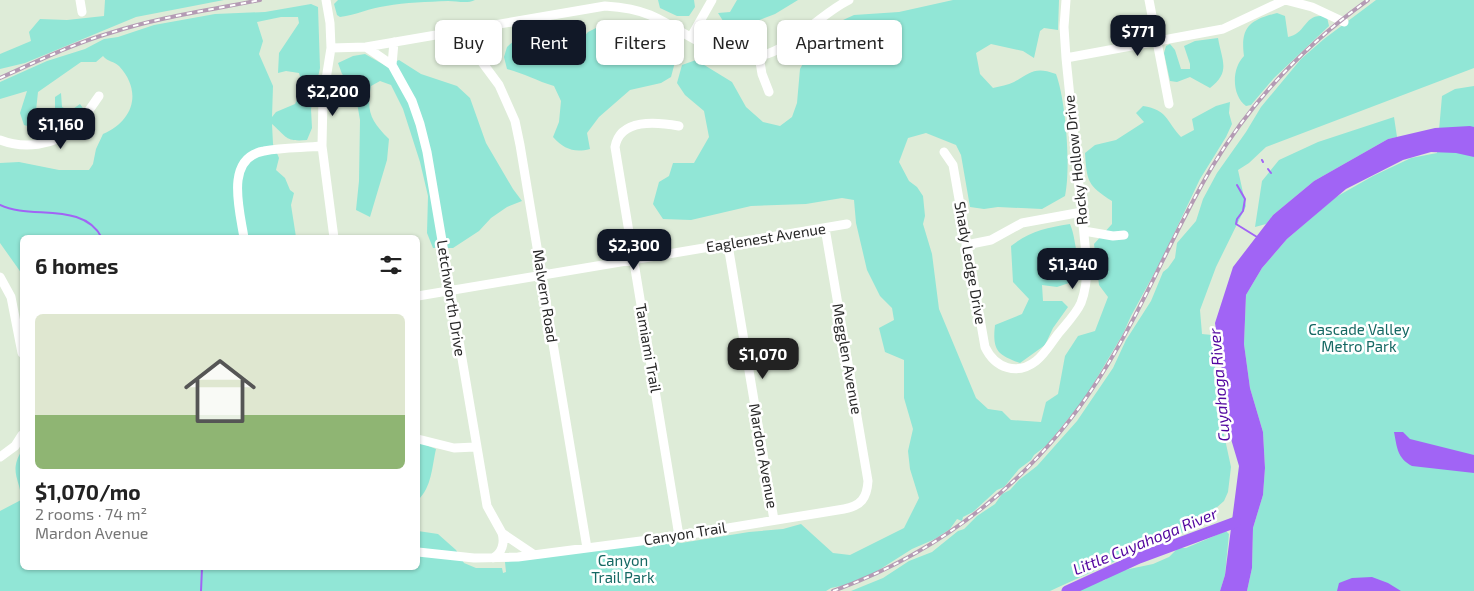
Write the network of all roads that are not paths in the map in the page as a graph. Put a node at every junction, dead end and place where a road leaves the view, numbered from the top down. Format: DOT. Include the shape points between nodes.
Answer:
graph roads {
  1 [pos="80,0"];
  2 [pos="712,0"];
  3 [pos="848,0"];
  4 [pos="1066,0"];
  5 [pos="1149,0"];
  6 [pos="1285,0"];
  7 [pos="326,1"];
  8 [pos="82,12"];
  9 [pos="1344,22"];
  10 [pos="502,23"];
  11 [pos="435,35"];
  12 [pos="691,37"];
  13 [pos="694,39"];
  14 [pos="1158,41"];
  15 [pos="394,42"];
  16 [pos="366,47"];
  17 [pos="330,48"];
  18 [pos="767,53"];
  19 [pos="1066,58"];
  20 [pos="392,65"];
  21 [pos="484,65"];
  22 [pos="760,65"];
  23 [pos="769,92"];
  24 [pos="99,96"];
  25 [pos="1169,104"];
  26 [pos="43,114"];
  27 [pos="680,126"];
  28 [pos="0,140"];
  29 [pos="53,140"];
  30 [pos="322,146"];
  31 [pos="944,152"];
  32 [pos="1082,212"];
  33 [pos="847,224"];
  34 [pos="825,228"];
  35 [pos="1084,231"];
  36 [pos="244,235"];
  37 [pos="334,235"];
  38 [pos="1124,235"];
  39 [pos="728,245"];
  40 [pos="966,245"];
  41 [pos="634,259"];
  42 [pos="542,274"];
  43 [pos="0,277"];
  44 [pos="450,290"];
  45 [pos="420,296"];
  46 [pos="20,344"];
  47 [pos="1006,368"];
  48 [pos="20,438"];
  49 [pos="420,440"];
  50 [pos="475,447"];
  51 [pos="0,457"];
  52 [pos="867,491"];
  53 [pos="774,520"];
  54 [pos="502,533"];
  55 [pos="679,536"];
  56 [pos="587,548"];
  57 [pos="420,552"];
  58 [pos="533,554"];
  59 [pos="493,558"];
  1 -- 8 [label="street"];
  2 -- 12 [label="street"];
  3 -- 18 [label="street" via="823,15 788,44"];
  4 -- 19 [label="street, Rocky Hollow Drive"];
  5 -- 14 [label="street"];
  6 -- 9 [label="street" via="1309,5"];
  6 -- 14 [label="street" via="1223,29"];
  7 -- 17 [label="street"];
  10 -- 12 [label="street" via="615,6 650,14"];
  11 -- 15 [label="street"];
  12 -- 13 [label="street"];
  14 -- 19 [label="street"];
  14 -- 25 [label="street"];
  15 -- 16 [label="street"];
  15 -- 20 [label="street"];
  16 -- 17 [label="street"];
  16 -- 20 [label="street, Letchworth Drive"];
  17 -- 30 [label="street" via="323,98"];
  19 -- 32 [label="street, Rocky Hollow Drive"];
  20 -- 44 [label="street, Letchworth Drive" via="412,101 420,124"];
  21 -- 42 [label="street, Malvern Road" via="498,85 515,121"];
  22 -- 23 [label="street"];
  24 -- 29 [label="street" via="72,130"];
  26 -- 29 [label="street"];
  27 -- 41 [label="street, Tamiami Trail" via="659,122 630,127 616,142"];
  28 -- 29 [label="street" via="26,145"];
  30 -- 36 [label="street" via="263,151 245,162 237,181"];
  30 -- 37 [label="street"];
  31 -- 40 [label="street, Shady Ledge Drive" via="953,166"];
  32 -- 35 [label="street, Rocky Hollow Drive"];
  32 -- 40 [label="street" via="1022,222 991,240"];
  33 -- 34 [label="street, Eaglenest Avenue"];
  34 -- 39 [label="street, Eaglenest Avenue"];
  34 -- 52 [label="street, Megglen Avenue" via="868,481"];
  35 -- 38 [label="street"];
  35 -- 47 [label="street, Rocky Hollow Drive" via="1087,274 1084,294 1077,309 1035,362 1022,369"];
  39 -- 41 [label="street, Eaglenest Avenue"];
  39 -- 53 [label="street, Mardon Avenue"];
  40 -- 47 [label="street, Shady Ledge Drive" via="985,347 992,359"];
  41 -- 42 [label="street, Eaglenest Avenue"];
  41 -- 55 [label="street, Tamiami Trail"];
  42 -- 44 [label="street, Eaglenest Avenue"];
  42 -- 56 [label="street, Malvern Road"];
  43 -- 46 [label="street" via="11,297"];
  44 -- 45 [label="street, Eaglenest Avenue"];
  44 -- 50 [label="street, Letchworth Drive"];
  48 -- 51 [label="street"];
  49 -- 50 [label="street" via="454,448"];
  50 -- 54 [label="street, Letchworth Drive" via="486,506"];
  52 -- 53 [label="street, Canyon Trail" via="862,501 853,507"];
  53 -- 55 [label="street, Canyon Trail"];
  54 -- 58 [label="street, Letchworth Drive"];
  54 -- 59 [label="street" via="502,548"];
  55 -- 56 [label="street, Canyon Trail"];
  56 -- 58 [label="street, Canyon Trail"];
  57 -- 59 [label="street, Canyon Trail"];
  58 -- 59 [label="street, Canyon Trail"];
}
